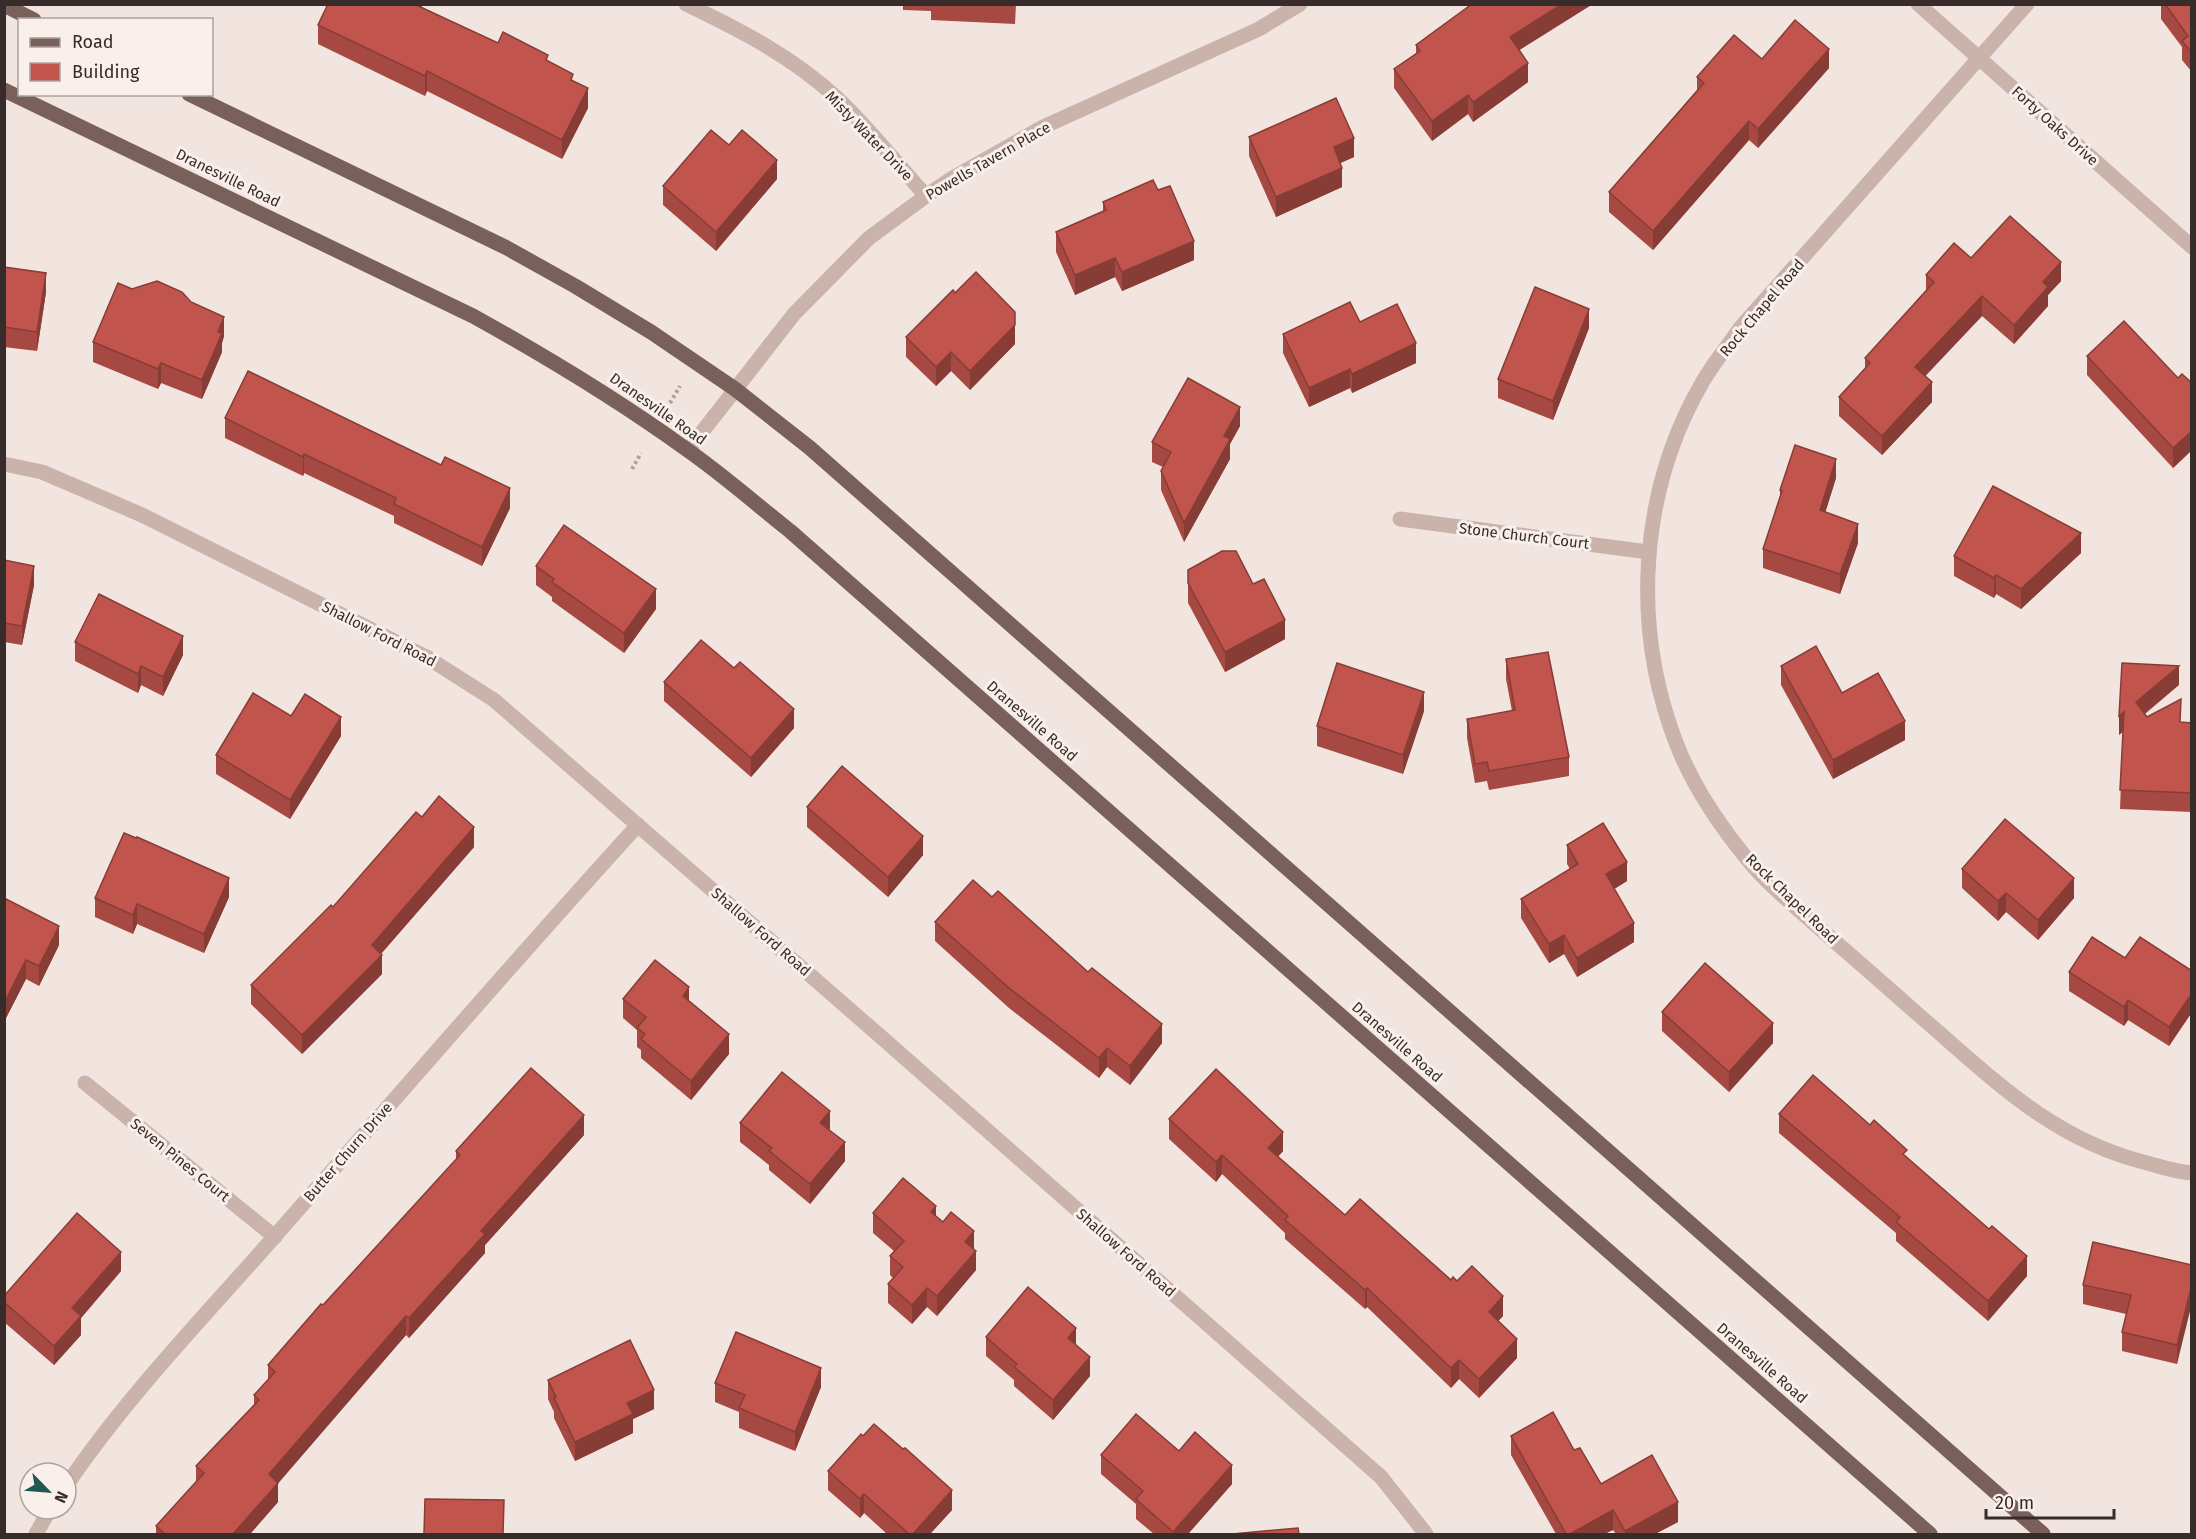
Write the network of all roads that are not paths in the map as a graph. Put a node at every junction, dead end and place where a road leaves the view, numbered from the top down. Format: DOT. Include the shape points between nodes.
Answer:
graph roads {
  1 [pos="686,4"];
  2 [pos="1300,4"];
  3 [pos="1918,4"];
  4 [pos="2027,4"];
  5 [pos="4,5"];
  6 [pos="30,18"];
  7 [pos="1980,59"];
  8 [pos="4,90"];
  9 [pos="193,96"];
  10 [pos="926,196"];
  11 [pos="2192,247"];
  12 [pos="735,389"];
  13 [pos="688,450"];
  14 [pos="4,464"];
  15 [pos="1400,519"];
  16 [pos="1648,552"];
  17 [pos="638,825"];
  18 [pos="86,1083"];
  19 [pos="2192,1173"];
  20 [pos="275,1237"];
  21 [pos="78,1468"];
  22 [pos="1426,1534"];
  23 [pos="1930,1534"];
  24 [pos="2043,1534"];
  1 -- 10 [label="street, Misty Water Drive" via="784,56 837,98"];
  2 -- 10 [label="street, Powells Tavern Place" via="1259,29 1043,127"];
  3 -- 7 [label="street, Forty Oaks Drive"];
  4 -- 7 [label="street, Rock Chapel Road"];
  5 -- 6 [label="main road"];
  7 -- 11 [label="street, Forty Oaks Drive"];
  7 -- 16 [label="street, Rock Chapel Road" via="1742,327 1702,382 1677,434 1658,492"];
  8 -- 13 [label="main road, Dranesville Road" via="473,316 607,394"];
  9 -- 12 [label="main road" via="507,248 651,332"];
  10 -- 12 [label="street, Powells Tavern Place" via="869,238 794,314"];
  12 -- 13 [label="street, Powells Tavern Place"];
  12 -- 24 [label="main road" via="819,456"];
  13 -- 23 [label="main road, Dranesville Road" via="799,539"];
  14 -- 17 [label="street, Shallow Ford Road" via="42,472 142,515 428,658 494,700"];
  15 -- 16 [label="street, Stone Church Court"];
  16 -- 19 [label="street, Rock Chapel Road" via="1647,616 1658,685 1677,746 1710,810 1750,862 2018,1101 2066,1132 2121,1156"];
  17 -- 20 [label="street, Butter Churn Drive"];
  17 -- 22 [label="street, Shallow Ford Road" via="1381,1478"];
  18 -- 20 [label="street, Seven Pines Court"];
  20 -- 21 [label="street, Butter Churn Drive" via="95,1443"];
}
